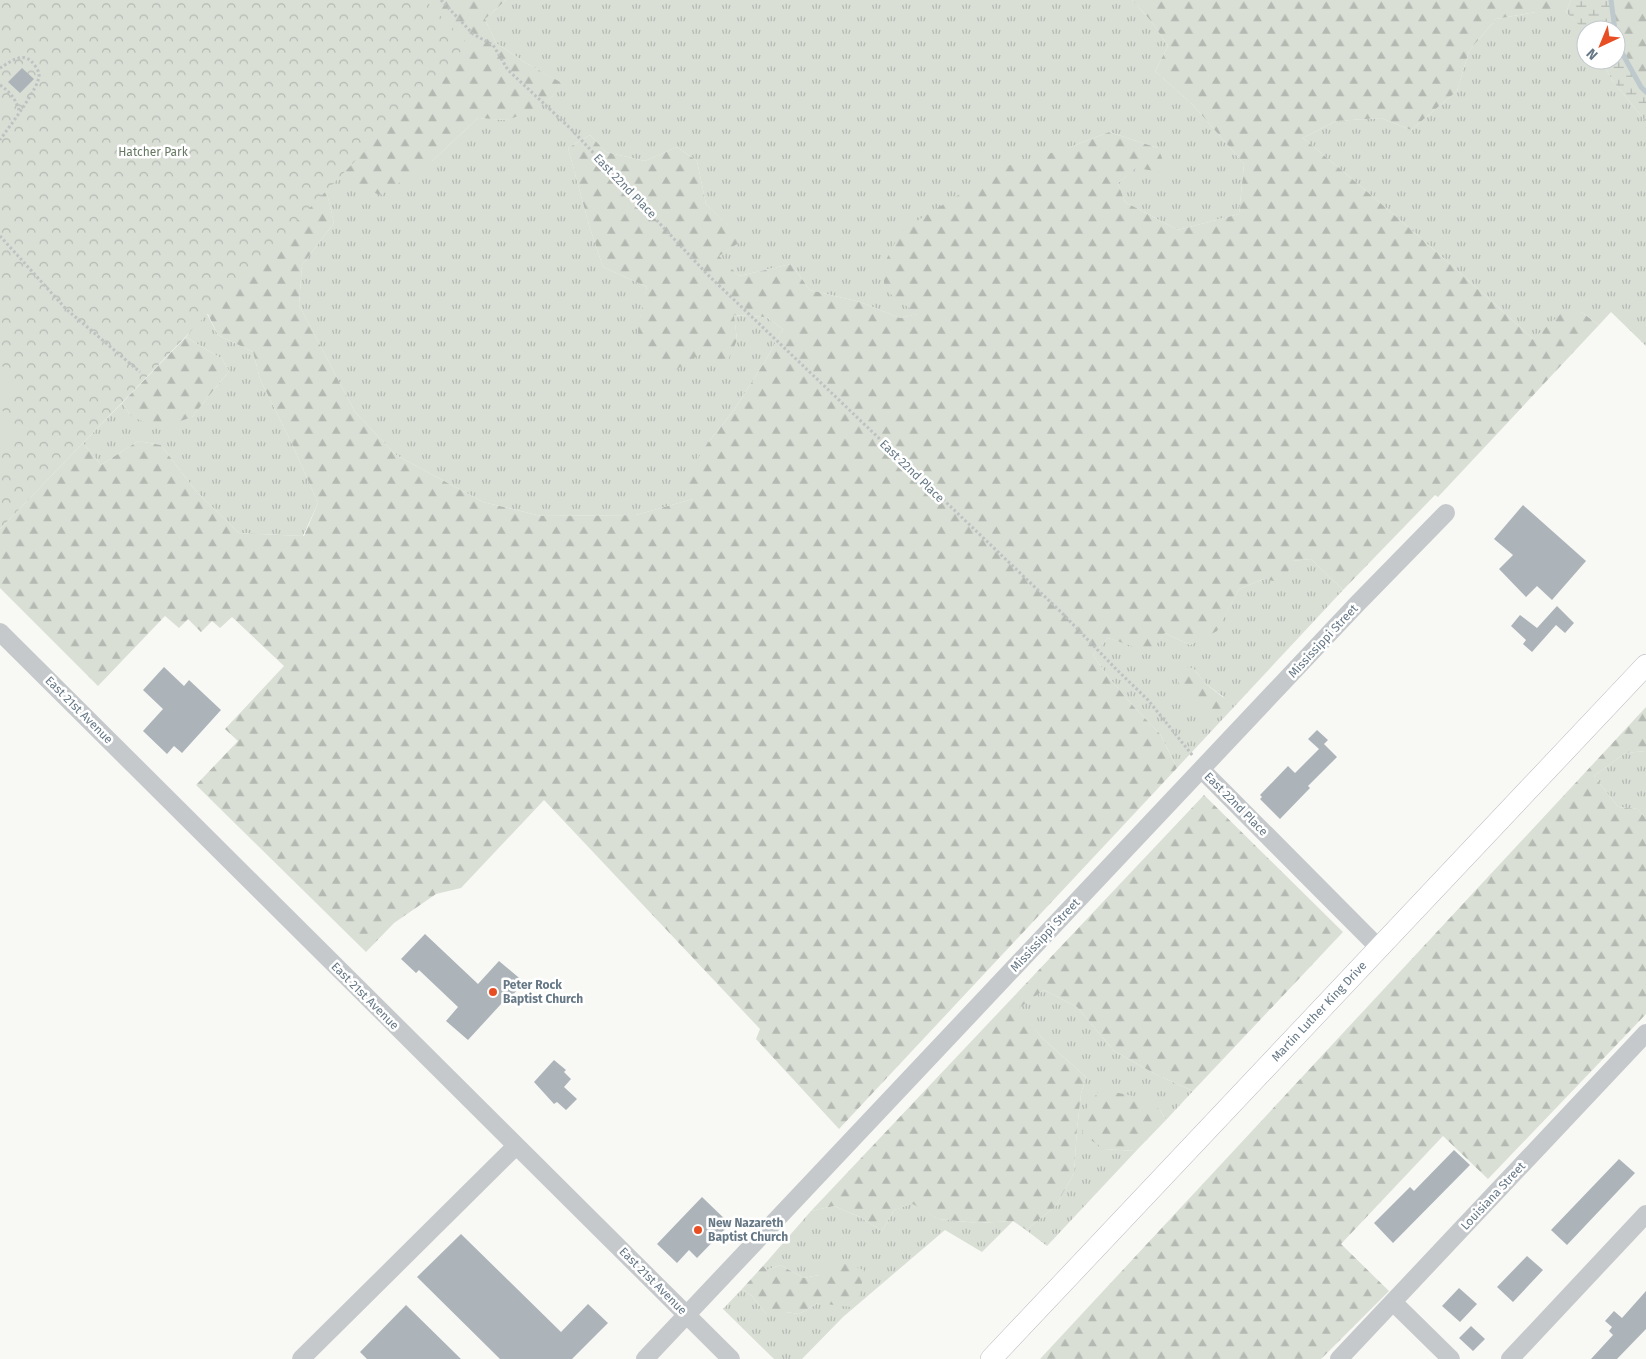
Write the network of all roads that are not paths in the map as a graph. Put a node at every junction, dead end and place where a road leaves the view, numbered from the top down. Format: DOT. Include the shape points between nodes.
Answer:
graph roads {
  1 [pos="1446,513"];
  2 [pos="0,632"];
  3 [pos="1646,665"];
  4 [pos="1202,770"];
  5 [pos="1379,948"];
  6 [pos="1646,1033"];
  7 [pos="516,1146"];
  8 [pos="1646,1214"];
  9 [pos="1394,1302"];
  10 [pos="686,1314"];
  11 [pos="301,1359"];
  12 [pos="645,1359"];
  13 [pos="731,1359"];
  14 [pos="991,1359"];
  15 [pos="1339,1359"];
  16 [pos="1451,1359"];
  17 [pos="1510,1359"];
  1 -- 4 [label="street, Mississippi Street"];
  2 -- 7 [label="street, East 21st Avenue"];
  3 -- 5 [label="main road, Martin Luther King Drive"];
  4 -- 5 [label="street, East 22nd Place"];
  4 -- 10 [label="street, Mississippi Street"];
  5 -- 14 [label="main road, Martin Luther King Drive"];
  6 -- 9 [label="street, Louisiana Street"];
  7 -- 10 [label="street, East 21st Avenue"];
  7 -- 11 [label="street"];
  8 -- 17 [label="street"];
  9 -- 15 [label="street, Louisiana Street"];
  9 -- 16 [label="street"];
  10 -- 12 [label="street, Mississippi Street"];
  10 -- 13 [label="street, East 21st Avenue"];
}
